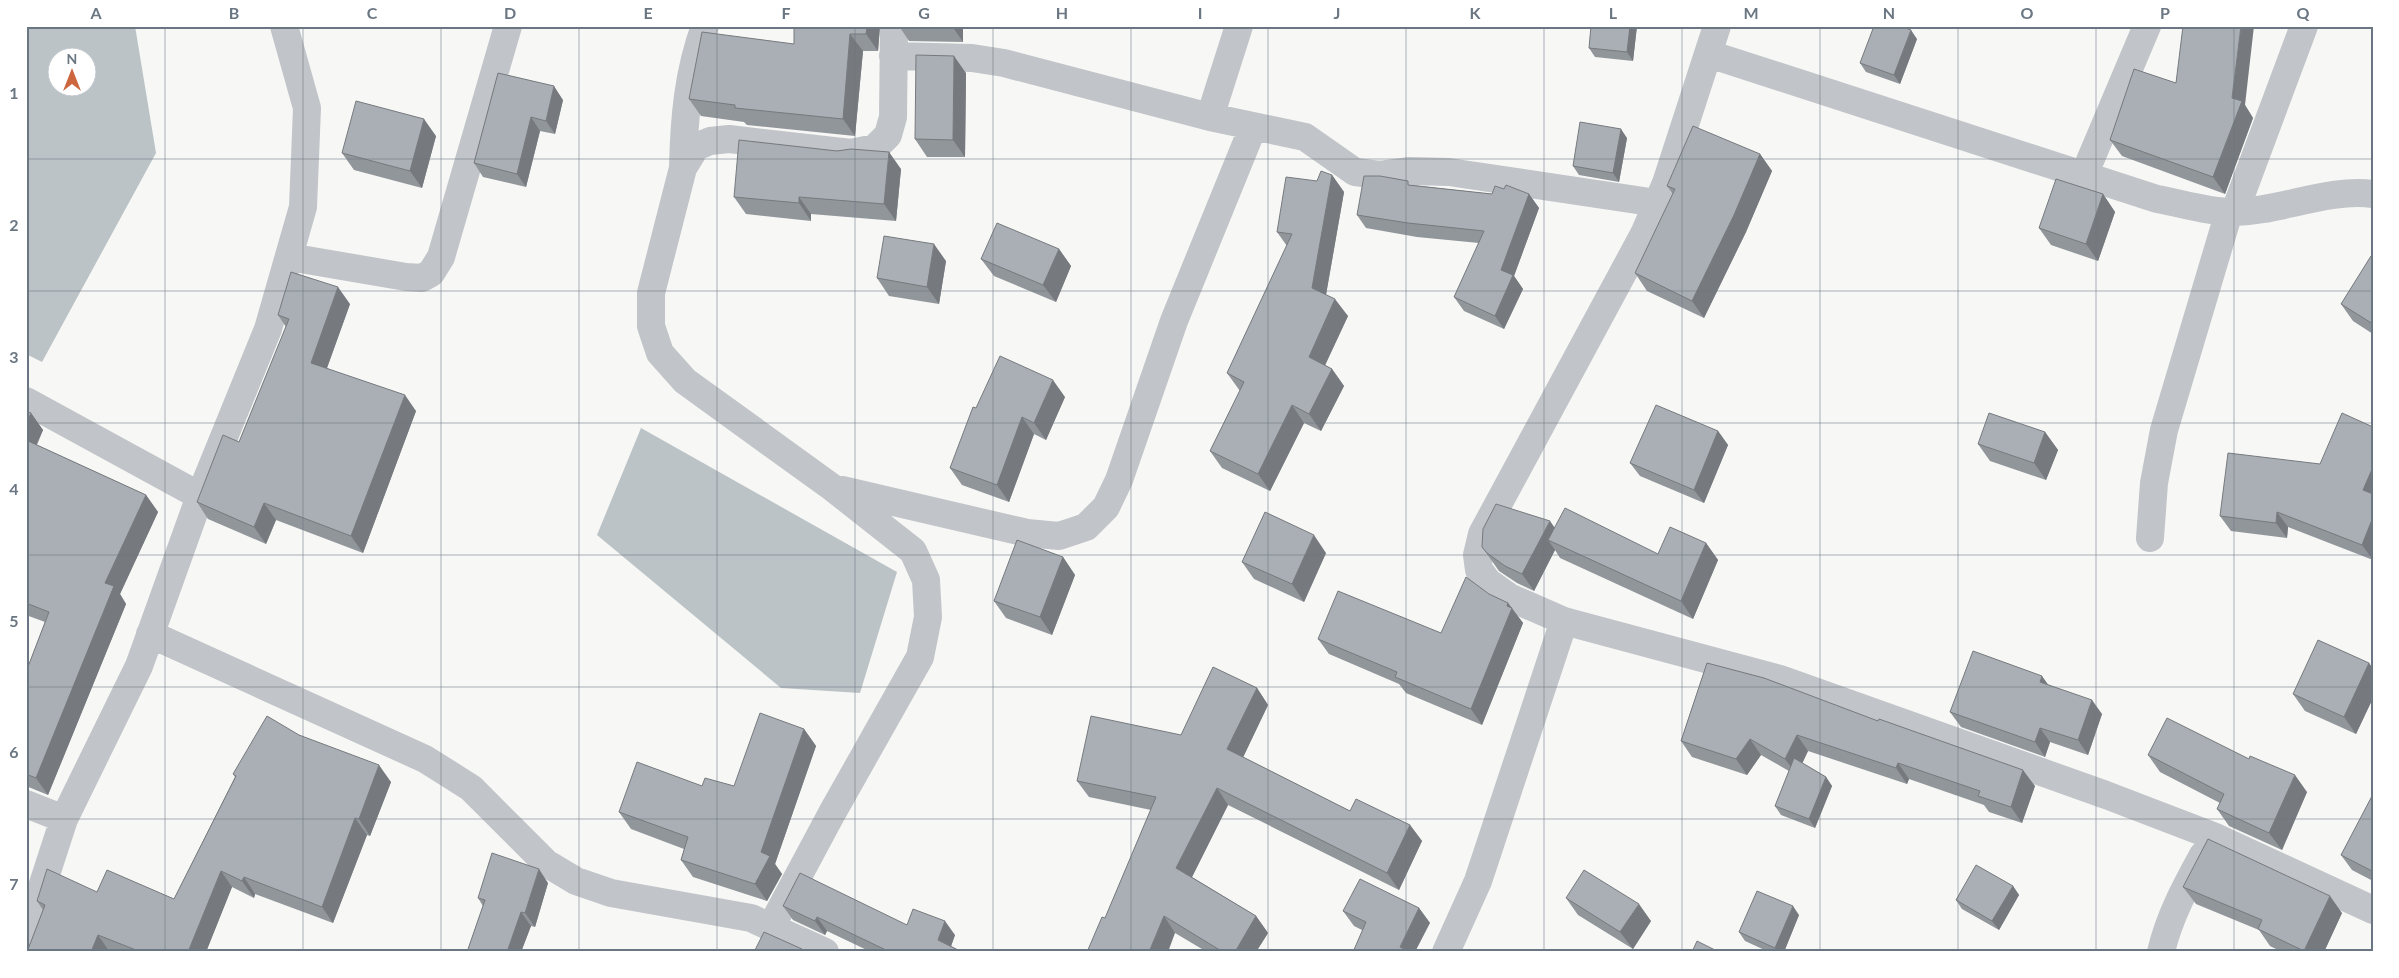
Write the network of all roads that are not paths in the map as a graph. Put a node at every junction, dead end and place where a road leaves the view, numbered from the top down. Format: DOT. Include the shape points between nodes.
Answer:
graph roads {
  1 [pos="284,26"];
  2 [pos="508,26"];
  3 [pos="704,26"];
  4 [pos="894,26"];
  5 [pos="1239,26"];
  6 [pos="1717,26"];
  7 [pos="2147,26"];
  8 [pos="2304,26"];
  9 [pos="1709,54"];
  10 [pos="893,56"];
  11 [pos="1210,117"];
  12 [pos="1253,127"];
  13 [pos="683,168"];
  14 [pos="2084,175"];
  15 [pos="2373,194"];
  16 [pos="1658,203"];
  17 [pos="2232,211"];
  18 [pos="289,257"];
  19 [pos="26,401"];
  20 [pos="833,488"];
  21 [pos="200,496"];
  22 [pos="2150,538"];
  23 [pos="1564,621"];
  24 [pos="150,634"];
  25 [pos="26,804"];
  26 [pos="64,819"];
  27 [pos="2213,836"];
  28 [pos="2373,910"];
  29 [pos="770,928"];
  30 [pos="26,936"];
  31 [pos="825,952"];
  32 [pos="1446,952"];
  33 [pos="2161,952"];
  1 -- 18 [label="street" via="307,108 303,207"];
  2 -- 18 [label="street" via="461,194 441,257 431,273 422,278 406,277"];
  3 -- 13 [label="street" via="692,68 684,122"];
  4 -- 10 [label="street"];
  5 -- 11 [label="street"];
  6 -- 9 [label="street"];
  7 -- 14 [label="street"];
  8 -- 17 [label="street"];
  9 -- 14 [label="street"];
  9 -- 16 [label="street"];
  10 -- 11 [label="street" via="972,58 1004,63"];
  10 -- 13 [label="street" via="892,117 888,135 875,148 851,153 761,142 710,141 696,147"];
  11 -- 12 [label="street"];
  12 -- 16 [label="street" via="1305,137 1355,172 1448,172"];
  12 -- 20 [label="street" via="1174,321 1119,480 1106,507 1086,527 1059,536 1027,534"];
  13 -- 20 [label="street" via="651,293 651,326 660,353 685,382"];
  14 -- 17 [label="street" via="2157,199"];
  15 -- 17 [label="street" via="2353,192"];
  16 -- 23 [label="street" via="1482,534 1477,555 1479,570 1488,582 1509,597"];
  17 -- 22 [label="street" via="2164,430 2154,482"];
  18 -- 21 [label="street" via="268,328"];
  19 -- 21 [label="street"];
  20 -- 29 [label="street" via="913,551 926,580 928,617 920,656"];
  21 -- 24 [label="street"];
  23 -- 27 [label="street" via="1780,679"];
  23 -- 32 [label="street" via="1478,881"];
  24 -- 26 [label="street" via="138,666"];
  24 -- 29 [label="street" via="425,759 471,788 546,863 576,881 611,893 751,918"];
  25 -- 26 [label="street"];
  26 -- 30 [label="street"];
  27 -- 28 [label="street"];
  27 -- 33 [label="street" via="2184,889"];
  29 -- 31 [label="street"];
}
